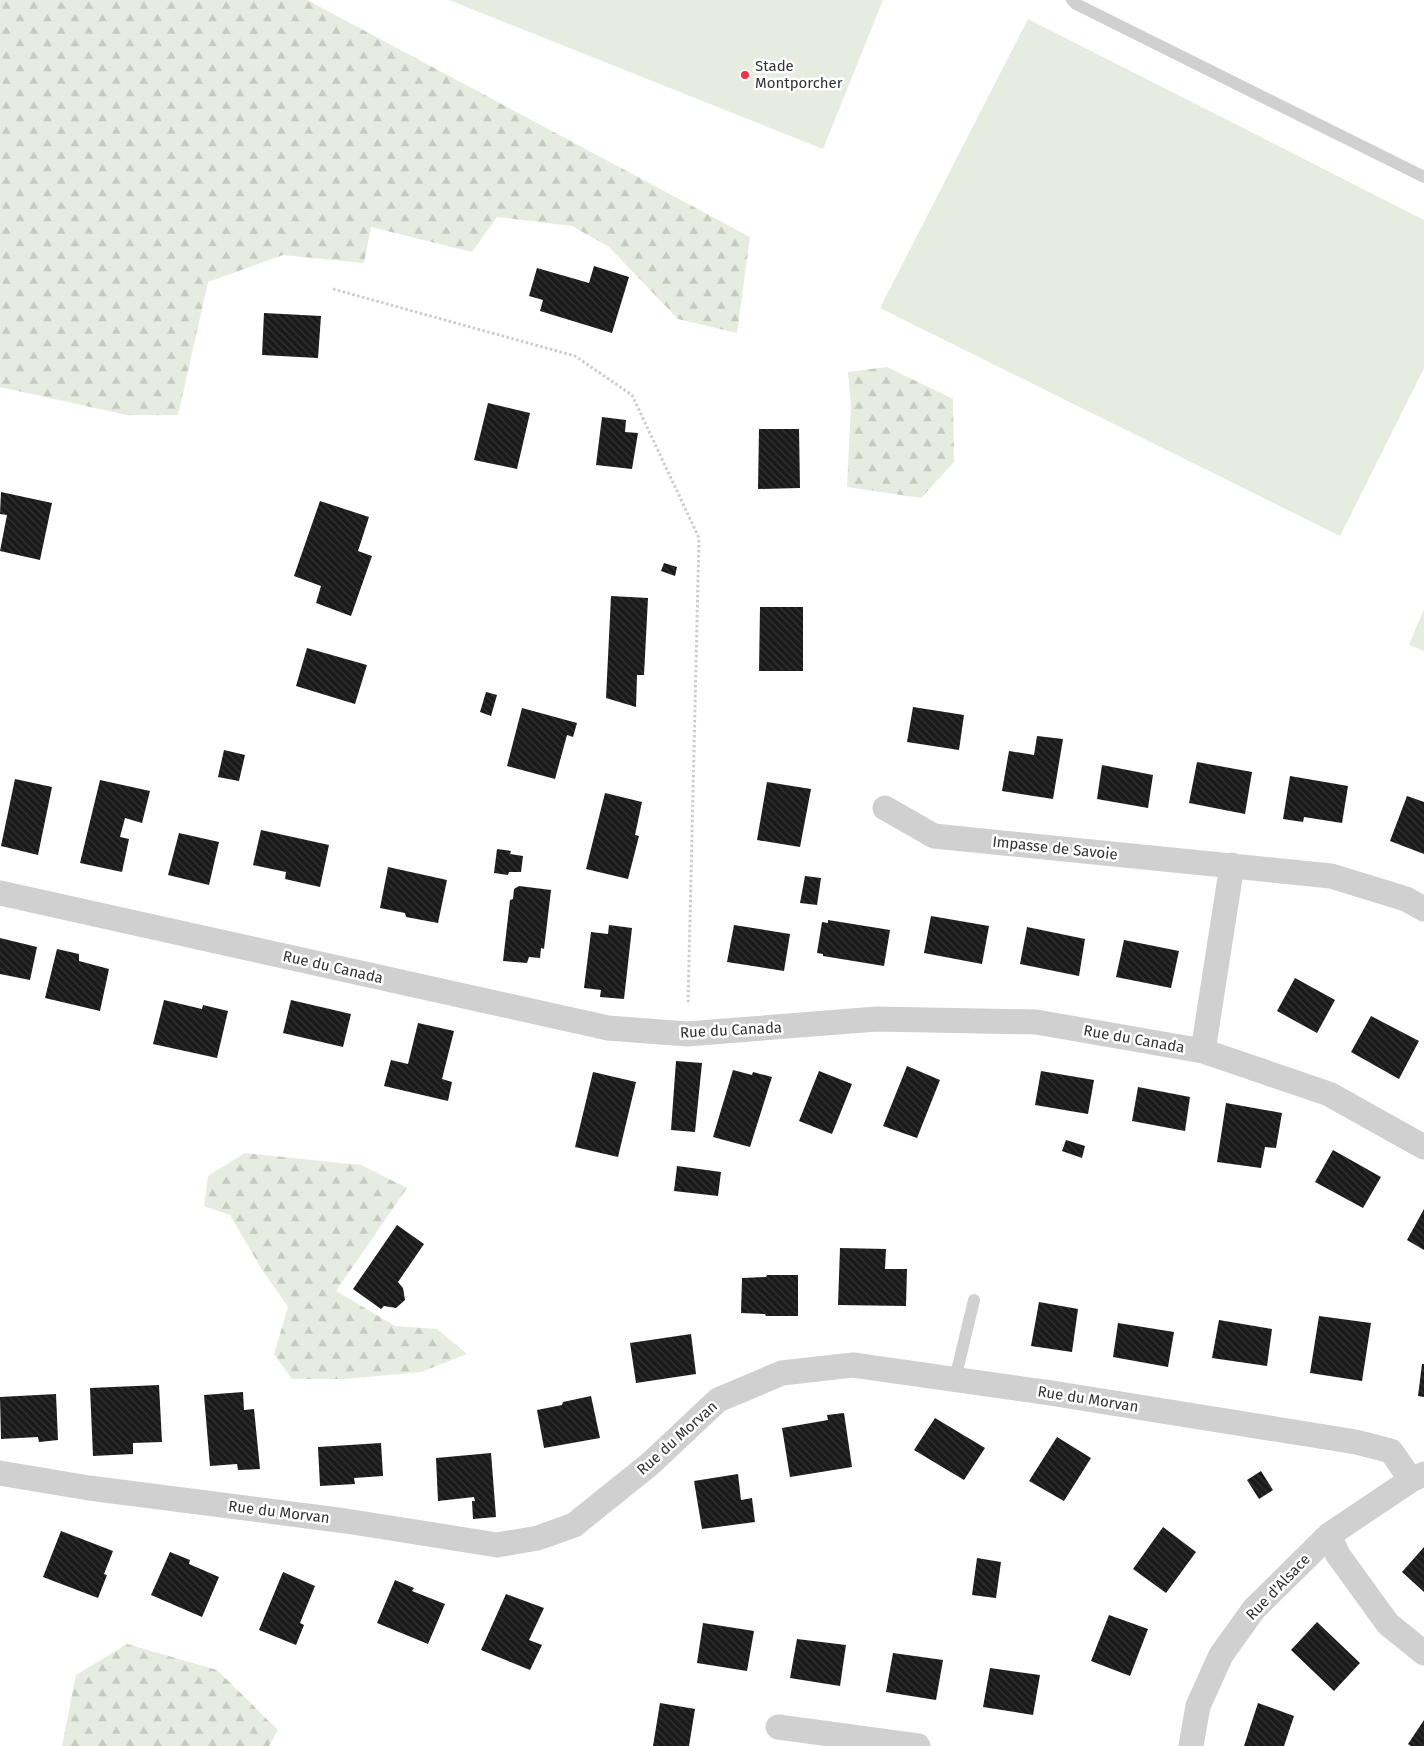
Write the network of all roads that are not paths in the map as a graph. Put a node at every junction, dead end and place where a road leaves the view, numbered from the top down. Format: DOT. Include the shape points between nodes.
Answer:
graph roads {
  1 [pos="1072,0"];
  2 [pos="1424,177"];
  3 [pos="885,808"];
  4 [pos="1232,865"];
  5 [pos="0,892"];
  6 [pos="1424,910"];
  7 [pos="1203,1051"];
  8 [pos="1424,1147"];
  9 [pos="974,1300"];
  10 [pos="955,1379"];
  11 [pos="0,1473"];
  12 [pos="1417,1477"];
  13 [pos="1329,1535"];
  14 [pos="1424,1653"];
  15 [pos="778,1727"];
  16 [pos="918,1746"];
  17 [pos="1192,1746"];
  1 -- 2 [label="lane"];
  3 -- 4 [label="street, Impasse de Savoie" via="934,836"];
  4 -- 6 [label="street, Impasse de Savoie" via="1331,876 1406,899"];
  4 -- 7 [label="street"];
  5 -- 7 [label="street, Rue du Canada" via="608,1028 687,1034 877,1019 1036,1022"];
  7 -- 8 [label="street, Rue du Canada" via="1329,1094"];
  9 -- 10 [label="lane"];
  10 -- 11 [label="street, Rue du Morvan" via="853,1364 782,1373 718,1400 650,1464 574,1526 538,1538 497,1545"];
  10 -- 12 [label="street, Rue du Morvan" via="1356,1442 1392,1451"];
  12 -- 13 [label="street, Rue d'Alsace"];
  13 -- 14 [label="street" via="1338,1555 1388,1624"];
  13 -- 17 [label="street, Rue d'Alsace" via="1254,1609 1221,1655 1198,1706"];
  15 -- 16 [label="street"];
}
